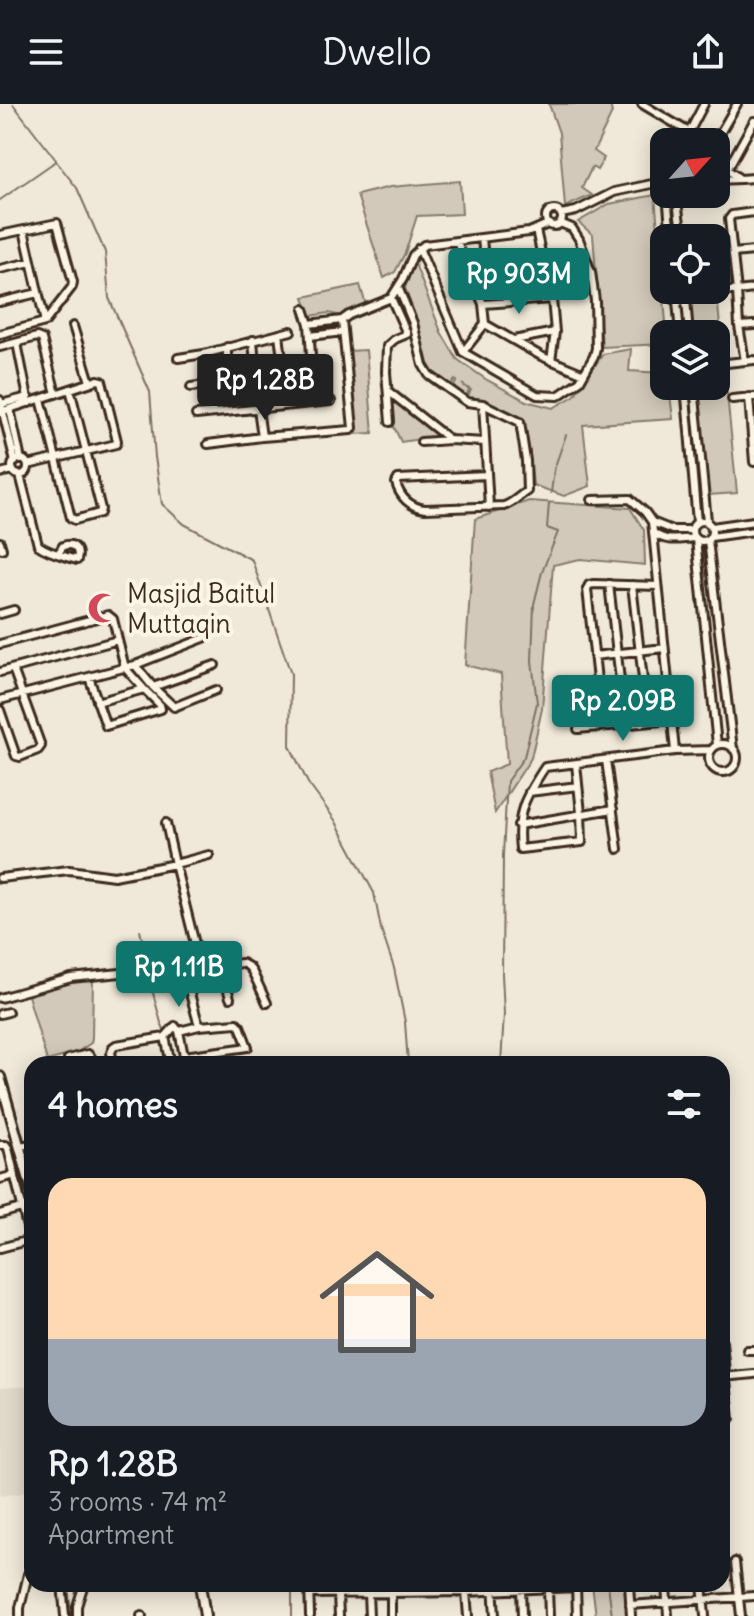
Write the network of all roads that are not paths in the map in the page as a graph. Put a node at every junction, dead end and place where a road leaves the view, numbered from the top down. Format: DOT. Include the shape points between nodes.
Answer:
graph roads {
  1 [pos="642,104"];
  2 [pos="666,104"];
  3 [pos="704,104"];
  4 [pos="737,104"];
  5 [pos="660,114"];
  6 [pos="754,121"];
  7 [pos="683,128"];
  8 [pos="691,128"];
  9 [pos="723,128"];
  10 [pos="730,164"];
  11 [pos="730,170"];
  12 [pos="754,170"];
  13 [pos="752,178"];
  14 [pos="730,179"];
  15 [pos="740,179"];
  16 [pos="650,182"];
  17 [pos="559,212"];
  18 [pos="754,212"];
  19 [pos="560,223"];
  20 [pos="548,224"];
  21 [pos="24,230"];
  22 [pos="536,230"];
  23 [pos="0,235"];
  24 [pos="482,238"];
  25 [pos="458,242"];
  26 [pos="419,248"];
  27 [pos="754,251"];
  28 [pos="733,253"];
  29 [pos="31,262"];
  30 [pos="544,262"];
  31 [pos="0,269"];
  32 [pos="485,270"];
  33 [pos="471,276"];
  34 [pos="398,287"];
  35 [pos="754,289"];
  36 [pos="730,291"];
  37 [pos="737,291"];
  38 [pos="38,293"];
  39 [pos="391,298"];
  40 [pos="552,299"];
  41 [pos="0,302"];
  42 [pos="483,304"];
  43 [pos="304,309"];
  44 [pos="342,320"];
  45 [pos="45,322"];
  46 [pos="309,324"];
  47 [pos="485,324"];
  48 [pos="754,325"];
  49 [pos="73,326"];
  50 [pos="739,326"];
  51 [pos="291,331"];
  52 [pos="343,332"];
  53 [pos="555,332"];
  54 [pos="0,334"];
  55 [pos="279,334"];
  56 [pos="407,334"];
  57 [pos="310,336"];
  58 [pos="417,337"];
  59 [pos="253,340"];
  60 [pos="514,340"];
  61 [pos="17,343"];
  62 [pos="0,347"];
  63 [pos="227,347"];
  64 [pos="463,352"];
  65 [pos="204,354"];
  66 [pos="178,358"];
  67 [pos="754,360"];
  68 [pos="551,361"];
  69 [pos="745,361"];
  70 [pos="730,363"];
  71 [pos="227,365"];
  72 [pos="312,374"];
  73 [pos="584,374"];
  74 [pos="284,376"];
  75 [pos="256,378"];
  76 [pos="90,382"];
  77 [pos="208,385"];
  78 [pos="191,387"];
  79 [pos="70,389"];
  80 [pos="388,391"];
  81 [pos="56,394"];
  82 [pos="751,397"];
  83 [pos="41,399"];
  84 [pos="732,399"];
  85 [pos="28,400"];
  86 [pos="686,400"];
  87 [pos="696,400"];
  88 [pos="331,401"];
  89 [pos="314,403"];
  90 [pos="483,404"];
  91 [pos="3,407"];
  92 [pos="258,408"];
  93 [pos="212,413"];
  94 [pos="196,415"];
  95 [pos="390,422"];
  96 [pos="262,437"];
  97 [pos="450,440"];
  98 [pos="421,442"];
  99 [pos="485,442"];
  100 [pos="208,444"];
  101 [pos="86,452"];
  102 [pos="55,459"];
  103 [pos="754,462"];
  104 [pos="19,464"];
  105 [pos="0,473"];
  106 [pos="22,475"];
  107 [pos="487,475"];
  108 [pos="592,500"];
  109 [pos="489,507"];
  110 [pos="754,521"];
  111 [pos="697,522"];
  112 [pos="655,523"];
  113 [pos="709,524"];
  114 [pos="692,530"];
  115 [pos="754,531"];
  116 [pos="654,533"];
  117 [pos="710,538"];
  118 [pos="695,539"];
  119 [pos="58,554"];
  120 [pos="609,584"];
  121 [pos="632,585"];
  122 [pos="658,586"];
  123 [pos="14,610"];
  124 [pos="0,614"];
  125 [pos="204,638"];
  126 [pos="118,640"];
  127 [pos="0,644"];
  128 [pos="664,648"];
  129 [pos="640,651"];
  130 [pos="616,654"];
  131 [pos="594,656"];
  132 [pos="135,665"];
  133 [pos="215,665"];
  134 [pos="125,668"];
  135 [pos="13,669"];
  136 [pos="0,672"];
  137 [pos="89,677"];
  138 [pos="153,687"];
  139 [pos="144,689"];
  140 [pos="216,690"];
  141 [pos="21,694"];
  142 [pos="0,700"];
  143 [pos="97,702"];
  144 [pos="0,710"];
  145 [pos="672,720"];
  146 [pos="648,722"];
  147 [pos="625,724"];
  148 [pos="602,726"];
  149 [pos="578,729"];
  150 [pos="714,748"];
  151 [pos="733,749"];
  152 [pos="675,751"];
  153 [pos="606,760"];
  154 [pos="576,764"];
  155 [pos="578,786"];
  156 [pos="529,792"];
  157 [pos="613,809"];
  158 [pos="581,813"];
  159 [pos="166,823"];
  160 [pos="518,825"];
  161 [pos="618,849"];
  162 [pos="209,855"];
  163 [pos="175,864"];
  164 [pos="0,878"];
  165 [pos="221,966"];
  166 [pos="201,968"];
  167 [pos="187,983"];
  168 [pos="0,998"];
  169 [pos="230,998"];
  170 [pos="267,1003"];
  171 [pos="199,1026"];
  172 [pos="179,1031"];
  173 [pos="166,1035"];
  174 [pos="112,1056"];
  175 [pos="169,1056"];
  176 [pos="186,1056"];
  177 [pos="193,1056"];
  178 [pos="0,1080"];
  179 [pos="0,1145"];
  180 [pos="19,1146"];
  181 [pos="24,1146"];
  182 [pos="24,1158"];
  183 [pos="15,1175"];
  184 [pos="0,1179"];
  185 [pos="24,1198"];
  186 [pos="24,1207"];
  187 [pos="0,1214"];
  188 [pos="24,1245"];
  189 [pos="0,1248"];
  190 [pos="754,1374"];
  191 [pos="730,1376"];
  192 [pos="735,1562"];
  193 [pos="25,1592"];
  194 [pos="63,1592"];
  195 [pos="81,1592"];
  196 [pos="201,1592"];
  197 [pos="393,1592"];
  198 [pos="466,1592"];
  199 [pos="493,1592"];
  200 [pos="521,1592"];
  201 [pos="548,1592"];
  202 [pos="576,1592"];
  203 [pos="629,1592"];
  204 [pos="666,1592"];
  205 [pos="702,1592"];
  206 [pos="368,1593"];
  207 [pos="310,1594"];
  208 [pos="338,1594"];
  209 [pos="754,1596"];
  210 [pos="739,1597"];
  211 [pos="702,1600"];
  212 [pos="667,1603"];
  213 [pos="630,1605"];
  214 [pos="20,1616"];
  215 [pos="65,1616"];
  216 [pos="77,1616"];
  217 [pos="205,1616"];
  218 [pos="310,1616"];
  219 [pos="339,1616"];
  220 [pos="369,1616"];
  221 [pos="391,1616"];
  222 [pos="468,1616"];
  223 [pos="495,1616"];
  224 [pos="522,1616"];
  225 [pos="549,1616"];
  226 [pos="577,1616"];
  227 [pos="631,1616"];
  228 [pos="668,1616"];
  229 [pos="705,1616"];
  230 [pos="741,1616"];
  1 -- 5 [label="street"];
  2 -- 5 [label="street"];
  3 -- 8 [label="street"];
  4 -- 9 [label="street"];
  5 -- 7 [label="street"];
  6 -- 10 [label="street"];
  11 -- 15 [label="street"];
  12 -- 13 [label="street"];
  13 -- 15 [label="street"];
  14 -- 15 [label="street"];
  16 -- 17 [label="street"];
  17 -- 19 [label="street"];
  17 -- 20 [label="street" via="548,212"];
  18 -- 28 [label="street" via="729,219"];
  19 -- 20 [label="street"];
  19 -- 73 [label="street" via="579,239 591,272 596,348"];
  20 -- 22 [label="street"];
  21 -- 23 [label="street"];
  21 -- 29 [label="street"];
  21 -- 45 [label="street" via="57,223 73,282"];
  22 -- 24 [label="street"];
  22 -- 30 [label="street"];
  24 -- 25 [label="street"];
  24 -- 32 [label="street"];
  25 -- 26 [label="street"];
  25 -- 33 [label="street"];
  26 -- 34 [label="street"];
  26 -- 64 [label="street"];
  27 -- 28 [label="street"];
  28 -- 37 [label="street"];
  29 -- 31 [label="street"];
  29 -- 38 [label="street"];
  30 -- 32 [label="street"];
  30 -- 40 [label="street"];
  32 -- 33 [label="street"];
  33 -- 42 [label="street"];
  34 -- 39 [label="street"];
  34 -- 58 [label="street"];
  35 -- 37 [label="street"];
  36 -- 37 [label="street"];
  37 -- 50 [label="street"];
  38 -- 41 [label="street"];
  38 -- 45 [label="street"];
  39 -- 44 [label="street"];
  39 -- 56 [label="street"];
  40 -- 42 [label="street"];
  40 -- 53 [label="street"];
  42 -- 47 [label="street"];
  43 -- 46 [label="street"];
  44 -- 46 [label="street"];
  44 -- 52 [label="street"];
  45 -- 54 [label="street"];
  46 -- 57 [label="street"];
  47 -- 60 [label="street"];
  47 -- 64 [label="street"];
  48 -- 50 [label="street"];
  49 -- 76 [label="street"];
  50 -- 69 [label="street"];
  51 -- 55 [label="street"];
  52 -- 57 [label="street"];
  52 -- 96 [label="street" via="353,428"];
  53 -- 60 [label="street"];
  53 -- 68 [label="street"];
  55 -- 59 [label="street"];
  55 -- 74 [label="street"];
  56 -- 58 [label="street"];
  56 -- 80 [label="street" via="387,346"];
  57 -- 72 [label="street"];
  58 -- 90 [label="street" via="429,375 467,402"];
  59 -- 63 [label="street"];
  59 -- 75 [label="street"];
  60 -- 68 [label="street"];
  61 -- 62 [label="street"];
  61 -- 81 [label="street" via="43,340"];
  61 -- 85 [label="street"];
  63 -- 65 [label="street"];
  63 -- 71 [label="street"];
  64 -- 73 [label="street" via="537,395 558,396"];
  65 -- 66 [label="street"];
  65 -- 77 [label="street"];
  67 -- 69 [label="street"];
  68 -- 73 [label="street"];
  69 -- 70 [label="street"];
  72 -- 74 [label="street"];
  72 -- 89 [label="street"];
  74 -- 75 [label="street"];
  75 -- 77 [label="street"];
  76 -- 79 [label="street"];
  76 -- 101 [label="street" via="102,381 117,441"];
  77 -- 78 [label="street"];
  77 -- 93 [label="street"];
  79 -- 81 [label="street"];
  79 -- 101 [label="street"];
  80 -- 95 [label="street"];
  80 -- 97 [label="street"];
  81 -- 83 [label="street"];
  82 -- 84 [label="street"];
  82 -- 103 [label="street"];
  83 -- 85 [label="street"];
  83 -- 102 [label="street"];
  85 -- 91 [label="street"];
  86 -- 111 [label="street"];
  87 -- 113 [label="street"];
  88 -- 89 [label="street"];
  89 -- 92 [label="street"];
  90 -- 99 [label="street"];
  90 -- 109 [label="street" via="520,422 526,461 527,491 514,502"];
  91 -- 104 [label="street"];
  92 -- 93 [label="street"];
  92 -- 96 [label="street"];
  93 -- 94 [label="street"];
  96 -- 100 [label="street"];
  97 -- 98 [label="street"];
  97 -- 99 [label="street"];
  99 -- 107 [label="street"];
  101 -- 102 [label="street"];
  101 -- 102 [label="street" via="101,511 75,520"];
  102 -- 104 [label="street"];
  104 -- 105 [label="street"];
  104 -- 106 [label="street"];
  104 -- 106 [label="street" via="27,471"];
  106 -- 119 [label="street" via="42,548"];
  107 -- 109 [label="street"];
  107 -- 109 [label="street" via="396,483 403,498 420,509"];
  108 -- 112 [label="street" via="630,499"];
  110 -- 113 [label="street"];
  111 -- 113 [label="street"];
  111 -- 114 [label="street"];
  112 -- 114 [label="street"];
  112 -- 116 [label="street"];
  113 -- 117 [label="street"];
  114 -- 118 [label="street"];
  115 -- 117 [label="street"];
  116 -- 118 [label="street" via="667,540"];
  116 -- 122 [label="street"];
  117 -- 118 [label="street"];
  117 -- 151 [label="street"];
  118 -- 150 [label="street"];
  120 -- 121 [label="street"];
  120 -- 130 [label="street"];
  120 -- 131 [label="street" via="587,589"];
  121 -- 122 [label="street"];
  121 -- 129 [label="street"];
  122 -- 128 [label="street"];
  123 -- 124 [label="street"];
  125 -- 132 [label="street"];
  126 -- 127 [label="street" via="108,615"];
  126 -- 134 [label="street"];
  126 -- 135 [label="street"];
  128 -- 129 [label="street"];
  128 -- 145 [label="street"];
  129 -- 130 [label="street"];
  129 -- 146 [label="street"];
  130 -- 131 [label="street"];
  130 -- 147 [label="street"];
  131 -- 148 [label="street"];
  132 -- 134 [label="street"];
  132 -- 138 [label="street"];
  133 -- 138 [label="street"];
  134 -- 137 [label="street"];
  134 -- 139 [label="street"];
  135 -- 136 [label="street"];
  135 -- 141 [label="street"];
  137 -- 141 [label="street"];
  137 -- 143 [label="street"];
  138 -- 140 [label="street" via="174,707"];
  139 -- 143 [label="street"];
  139 -- 143 [label="street" via="161,709 108,726"];
  141 -- 142 [label="street"];
  141 -- 144 [label="street" via="41,746 38,750 16,756"];
  145 -- 146 [label="street"];
  145 -- 152 [label="street"];
  146 -- 147 [label="street"];
  147 -- 148 [label="street"];
  148 -- 149 [label="street"];
  150 -- 151 [label="street"];
  150 -- 151 [label="street" via="711,765 724,772 735,764"];
  150 -- 152 [label="street"];
  152 -- 153 [label="street"];
  153 -- 154 [label="street"];
  153 -- 157 [label="street"];
  154 -- 155 [label="street"];
  154 -- 156 [label="street" via="545,767"];
  155 -- 156 [label="street"];
  155 -- 158 [label="street"];
  156 -- 160 [label="street"];
  157 -- 158 [label="street"];
  157 -- 161 [label="street"];
  158 -- 160 [label="street"];
  158 -- 160 [label="street" via="582,842 520,849"];
  159 -- 163 [label="street"];
  162 -- 163 [label="street"];
  163 -- 164 [label="street" via="114,876 69,870"];
  163 -- 166 [label="street"];
  165 -- 166 [label="street"];
  165 -- 169 [label="street"];
  165 -- 170 [label="street" via="249,967"];
  166 -- 168 [label="street" via="168,975 62,979"];
  167 -- 171 [label="street"];
  171 -- 172 [label="street"];
  171 -- 177 [label="street" via="237,1023 248,1047"];
  172 -- 173 [label="street" via="175,1026"];
  172 -- 176 [label="street"];
  173 -- 174 [label="street" via="116,1045"];
  173 -- 175 [label="street"];
  178 -- 180 [label="street"];
  179 -- 183 [label="street" via="8,1148"];
  180 -- 181 [label="street"];
  180 -- 182 [label="street"];
  183 -- 184 [label="street"];
  183 -- 185 [label="street"];
  186 -- 187 [label="street"];
  188 -- 189 [label="street"];
  190 -- 191 [label="street"];
  192 -- 210 [label="street"];
  193 -- 214 [label="street"];
  194 -- 215 [label="street"];
  195 -- 216 [label="street"];
  196 -- 217 [label="street"];
  197 -- 198 [label="street"];
  197 -- 206 [label="street"];
  197 -- 221 [label="street"];
  198 -- 222 [label="street"];
  199 -- 223 [label="street"];
  200 -- 224 [label="street"];
  201 -- 225 [label="street"];
  202 -- 226 [label="street"];
  203 -- 213 [label="street"];
  204 -- 212 [label="street"];
  205 -- 211 [label="street"];
  206 -- 208 [label="street"];
  206 -- 220 [label="street"];
  207 -- 208 [label="street"];
  207 -- 218 [label="street"];
  208 -- 219 [label="street"];
  209 -- 210 [label="street"];
  210 -- 211 [label="street"];
  210 -- 230 [label="street"];
  211 -- 212 [label="street"];
  211 -- 229 [label="street"];
  212 -- 213 [label="street"];
  212 -- 228 [label="street"];
  213 -- 227 [label="street"];
}
